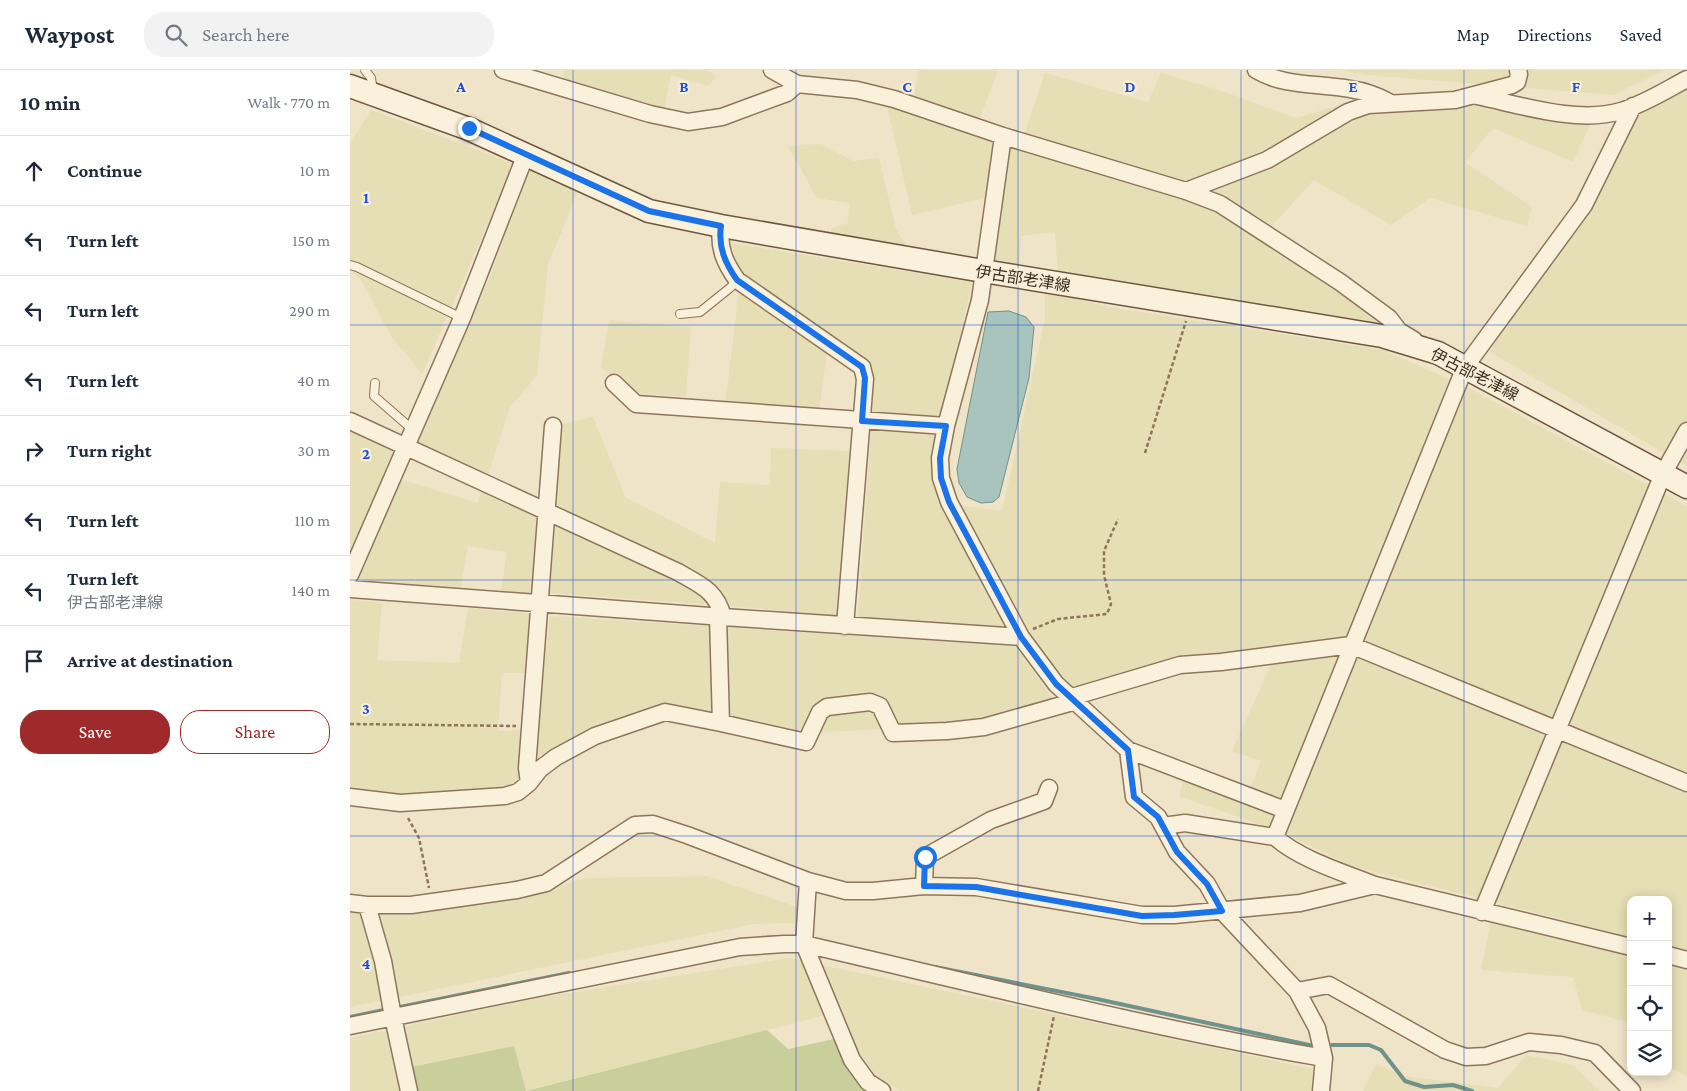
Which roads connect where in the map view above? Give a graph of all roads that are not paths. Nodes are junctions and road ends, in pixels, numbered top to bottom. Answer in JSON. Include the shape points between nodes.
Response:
{"nodes":[{"id":1,"x":365,"y":70,"type":"edge"},
{"id":2,"x":503,"y":70,"type":"edge"},
{"id":3,"x":772,"y":70,"type":"edge"},
{"id":4,"x":1256,"y":70,"type":"edge"},
{"id":5,"x":1518,"y":70,"type":"edge"},
{"id":6,"x":1687,"y":78,"type":"edge"},
{"id":7,"x":797,"y":84,"type":"junction"},
{"id":8,"x":350,"y":86,"type":"edge"},
{"id":9,"x":374,"y":94,"type":"junction"},
{"id":10,"x":1474,"y":95,"type":"junction"},
{"id":11,"x":1393,"y":104,"type":"junction"},
{"id":12,"x":1633,"y":106,"type":"junction"},
{"id":13,"x":1002,"y":136,"type":"junction"},
{"id":14,"x":526,"y":154,"type":"junction"},
{"id":15,"x":1186,"y":191,"type":"junction"},
{"id":16,"x":721,"y":226,"type":"junction"},
{"id":17,"x":350,"y":265,"type":"edge"},
{"id":18,"x":983,"y":271,"type":"junction"},
{"id":19,"x":737,"y":280,"type":"junction"},
{"id":20,"x":680,"y":314,"type":"dead end"},
{"id":21,"x":462,"y":318,"type":"junction"},
{"id":22,"x":1438,"y":352,"type":"junction"},
{"id":23,"x":1465,"y":367,"type":"junction"},
{"id":24,"x":375,"y":383,"type":"dead end"},
{"id":25,"x":614,"y":383,"type":"dead end"},
{"id":26,"x":350,"y":421,"type":"edge"},
{"id":27,"x":862,"y":421,"type":"junction"},
{"id":28,"x":553,"y":426,"type":"dead end"},
{"id":29,"x":946,"y":426,"type":"junction"},
{"id":30,"x":413,"y":430,"type":"junction"},
{"id":31,"x":1687,"y":431,"type":"edge"},
{"id":32,"x":406,"y":446,"type":"junction"},
{"id":33,"x":1663,"y":474,"type":"junction"},
{"id":34,"x":1687,"y":487,"type":"edge"},
{"id":35,"x":548,"y":511,"type":"junction"},
{"id":36,"x":350,"y":575,"type":"edge"},
{"id":37,"x":350,"y":589,"type":"edge"},
{"id":38,"x":540,"y":604,"type":"junction"},
{"id":39,"x":720,"y":617,"type":"junction"},
{"id":40,"x":845,"y":626,"type":"junction"},
{"id":41,"x":1021,"y":637,"type":"junction"},
{"id":42,"x":1351,"y":645,"type":"junction"},
{"id":43,"x":1074,"y":699,"type":"junction"},
{"id":44,"x":721,"y":723,"type":"junction"},
{"id":45,"x":1557,"y":730,"type":"junction"},
{"id":46,"x":1128,"y":750,"type":"junction"},
{"id":47,"x":529,"y":783,"type":"junction"},
{"id":48,"x":1687,"y":783,"type":"edge"},
{"id":49,"x":1048,"y":788,"type":"dead end"},
{"id":50,"x":350,"y":797,"type":"edge"},
{"id":51,"x":1285,"y":810,"type":"junction"},
{"id":52,"x":1163,"y":826,"type":"junction"},
{"id":53,"x":1275,"y":837,"type":"junction"},
{"id":54,"x":808,"y":881,"type":"junction"},
{"id":55,"x":1375,"y":885,"type":"junction"},
{"id":56,"x":924,"y":886,"type":"junction"},
{"id":57,"x":350,"y":903,"type":"edge"},
{"id":58,"x":367,"y":905,"type":"junction"},
{"id":59,"x":1222,"y":911,"type":"junction"},
{"id":60,"x":1482,"y":912,"type":"junction"},
{"id":61,"x":804,"y":944,"type":"junction"},
{"id":62,"x":1627,"y":946,"type":"edge"},
{"id":63,"x":1672,"y":956,"type":"edge"},
{"id":64,"x":1687,"y":960,"type":"edge"},
{"id":65,"x":1298,"y":991,"type":"junction"},
{"id":66,"x":393,"y":1017,"type":"junction"},
{"id":67,"x":350,"y":1026,"type":"edge"},
{"id":68,"x":1324,"y":1058,"type":"junction"},
{"id":69,"x":875,"y":1088,"type":"edge"},
{"id":70,"x":409,"y":1091,"type":"edge"},
{"id":71,"x":1321,"y":1091,"type":"edge"},
{"id":72,"x":1632,"y":1091,"type":"edge"}],
"edges":[{"from":1,"to":9,"type":"lane","via":[[371,78]]},
{"from":2,"to":7,"type":"street","via":[[650,114],[688,122],[722,117],[787,93]]},
{"from":3,"to":7,"type":"street"},
{"from":4,"to":11,"type":"street","via":[[1281,81],[1349,88],[1376,95]]},
{"from":5,"to":10,"type":"street","via":[[1518,82]]},
{"from":6,"to":12,"type":"street"},
{"from":7,"to":13,"type":"street","via":[[857,90],[894,99]]},
{"from":8,"to":9,"type":"main road","name":"伊古部老津線"},
{"from":9,"to":14,"type":"main road","name":"伊古部老津線","via":[[469,128]]},
{"from":10,"to":11,"type":"street","via":[[1455,100]]},
{"from":10,"to":12,"type":"street","via":[[1546,111],[1594,116]]},
{"from":11,"to":15,"type":"street","via":[[1368,105],[1348,112],[1267,160]]},
{"from":12,"to":23,"type":"street","via":[[1584,205]]},
{"from":13,"to":15,"type":"street"},
{"from":13,"to":18,"type":"street"},
{"from":14,"to":16,"type":"main road","name":"伊古部老津線","via":[[649,211]]},
{"from":14,"to":21,"type":"street"},
{"from":15,"to":22,"type":"street","via":[[1220,204],[1340,282],[1388,318],[1399,331]]},
{"from":16,"to":18,"type":"main road","name":"伊古部老津線"},
{"from":16,"to":19,"type":"street","via":[[719,239],[726,265]]},
{"from":17,"to":21,"type":"lane"},
{"from":18,"to":22,"type":"main road","name":"伊古部老津線","via":[[1382,336]]},
{"from":18,"to":29,"type":"street","via":[[980,300]]},
{"from":19,"to":20,"type":"lane","via":[[700,312]]},
{"from":19,"to":27,"type":"street","via":[[862,367],[865,378]]},
{"from":21,"to":30,"type":"street"},
{"from":22,"to":23,"type":"main road","name":"伊古部老津線"},
{"from":23,"to":33,"type":"main road","name":"伊古部老津線"},
{"from":23,"to":42,"type":"street"},
{"from":24,"to":30,"type":"lane","via":[[374,396]]},
{"from":25,"to":27,"type":"street","via":[[636,404]]},
{"from":26,"to":32,"type":"street"},
{"from":27,"to":29,"type":"street"},
{"from":27,"to":40,"type":"street"},
{"from":28,"to":35,"type":"street"},
{"from":29,"to":41,"type":"street","via":[[940,458],[941,478],[949,502]]},
{"from":30,"to":32,"type":"street"},
{"from":31,"to":33,"type":"street"},
{"from":32,"to":35,"type":"street"},
{"from":32,"to":36,"type":"street"},
{"from":33,"to":34,"type":"main road","name":"伊古部老津線"},
{"from":33,"to":45,"type":"street"},
{"from":35,"to":38,"type":"street"},
{"from":35,"to":39,"type":"street","via":[[678,572],[708,590],[719,603]]},
{"from":37,"to":38,"type":"street"},
{"from":38,"to":39,"type":"street"},
{"from":38,"to":47,"type":"street","via":[[527,768]]},
{"from":39,"to":40,"type":"street"},
{"from":39,"to":44,"type":"street"},
{"from":40,"to":41,"type":"street"},
{"from":41,"to":43,"type":"street","via":[[1056,684]]},
{"from":42,"to":43,"type":"street","via":[[1180,665]]},
{"from":42,"to":45,"type":"street"},
{"from":42,"to":51,"type":"street"},
{"from":43,"to":44,"type":"street","via":[[984,726],[893,733],[880,706],[870,702],[827,707],[820,712],[806,742]]},
{"from":43,"to":46,"type":"street"},
{"from":44,"to":47,"type":"street","via":[[665,712],[595,736],[556,757]]},
{"from":45,"to":48,"type":"street"},
{"from":45,"to":60,"type":"street"},
{"from":46,"to":51,"type":"street"},
{"from":46,"to":52,"type":"street","via":[[1134,797],[1158,817]]},
{"from":47,"to":50,"type":"street","via":[[518,792],[505,796],[400,803]]},
{"from":49,"to":56,"type":"street","via":[[1044,801],[991,820],[925,857]]},
{"from":51,"to":53,"type":"street"},
{"from":52,"to":53,"type":"street","via":[[1185,823]]},
{"from":52,"to":59,"type":"street","via":[[1177,852],[1207,884]]},
{"from":53,"to":55,"type":"street","via":[[1286,847]]},
{"from":54,"to":56,"type":"street","via":[[846,891]]},
{"from":54,"to":58,"type":"street","via":[[653,824],[635,825],[546,883],[411,905]]},
{"from":54,"to":61,"type":"street"},
{"from":55,"to":59,"type":"street","via":[[1300,902]]},
{"from":55,"to":60,"type":"street"},
{"from":56,"to":59,"type":"street","via":[[976,887],[1142,916]]},
{"from":57,"to":58,"type":"street"},
{"from":58,"to":66,"type":"street","via":[[383,962]]},
{"from":59,"to":65,"type":"street"},
{"from":60,"to":62,"type":"street"},
{"from":61,"to":66,"type":"street","via":[[740,947]]},
{"from":61,"to":68,"type":"street","via":[[1057,1003]]},
{"from":61,"to":69,"type":"street","via":[[852,1060]]},
{"from":63,"to":64,"type":"street"},
{"from":65,"to":68,"type":"street","via":[[1317,1028]]},
{"from":65,"to":72,"type":"street","via":[[1329,985],[1445,1050],[1466,1057],[1486,1056],[1529,1042],[1595,1053]]},
{"from":66,"to":67,"type":"street"},
{"from":66,"to":70,"type":"street"},
{"from":68,"to":71,"type":"street"}]}
